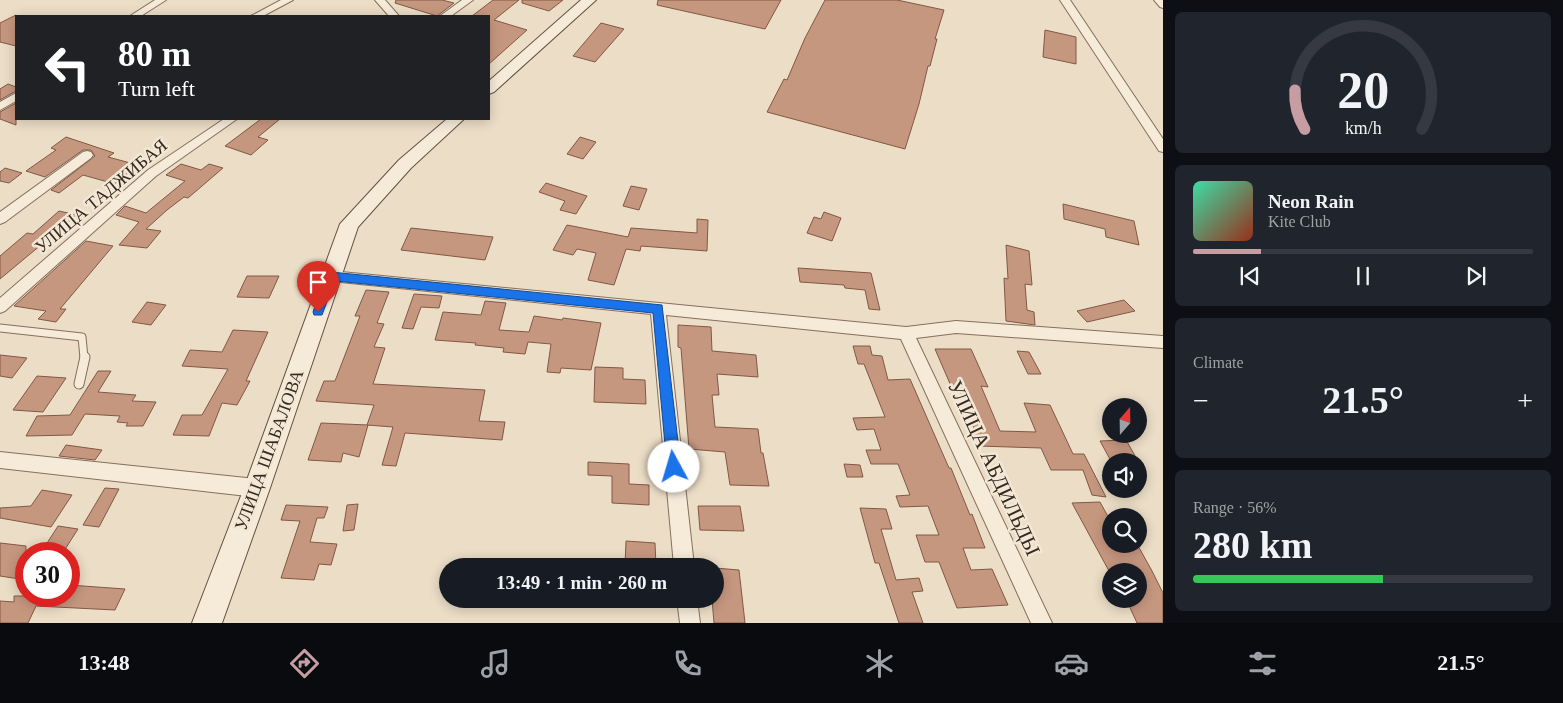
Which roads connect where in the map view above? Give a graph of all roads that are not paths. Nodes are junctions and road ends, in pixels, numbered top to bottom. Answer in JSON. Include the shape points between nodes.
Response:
{"nodes":[{"id":1,"x":161,"y":0,"type":"edge"},
{"id":2,"x":288,"y":0,"type":"edge"},
{"id":3,"x":380,"y":0,"type":"edge"},
{"id":4,"x":468,"y":0,"type":"edge"},
{"id":5,"x":588,"y":0,"type":"edge"},
{"id":6,"x":1065,"y":0,"type":"edge"},
{"id":7,"x":1159,"y":0,"type":"edge"},
{"id":8,"x":1163,"y":5,"type":"edge"},
{"id":9,"x":136,"y":15,"type":"edge"},
{"id":10,"x":258,"y":15,"type":"edge"},
{"id":11,"x":393,"y":15,"type":"edge"},
{"id":12,"x":446,"y":15,"type":"edge"},
{"id":13,"x":490,"y":88,"type":"edge"},
{"id":14,"x":15,"y":97,"type":"edge"},
{"id":15,"x":0,"y":107,"type":"edge"},
{"id":16,"x":230,"y":120,"type":"edge"},
{"id":17,"x":455,"y":120,"type":"edge"},
{"id":18,"x":1163,"y":148,"type":"edge"},
{"id":19,"x":87,"y":155,"type":"dead end"},
{"id":20,"x":0,"y":219,"type":"edge"},
{"id":21,"x":331,"y":276,"type":"junction"},
{"id":22,"x":0,"y":307,"type":"edge"},
{"id":23,"x":658,"y":309,"type":"junction"},
{"id":24,"x":0,"y":328,"type":"edge"},
{"id":25,"x":906,"y":333,"type":"junction"},
{"id":26,"x":1163,"y":342,"type":"edge"},
{"id":27,"x":80,"y":384,"type":"dead end"},
{"id":28,"x":0,"y":460,"type":"edge"},
{"id":29,"x":257,"y":488,"type":"junction"},
{"id":30,"x":683,"y":558,"type":"edge"},
{"id":31,"x":688,"y":608,"type":"edge"},
{"id":32,"x":207,"y":623,"type":"edge"},
{"id":33,"x":690,"y":623,"type":"edge"},
{"id":34,"x":1042,"y":623,"type":"edge"}],
"edges":[{"from":1,"to":9,"type":"street"},
{"from":2,"to":10,"type":"street"},
{"from":3,"to":11,"type":"street"},
{"from":4,"to":12,"type":"street"},
{"from":5,"to":13,"type":"street"},
{"from":6,"to":18,"type":"street"},
{"from":7,"to":8,"type":"street"},
{"from":14,"to":15,"type":"street"},
{"from":16,"to":22,"type":"street","name":"УЛИЦА ТАДЖИБАЯ","via":[[152,173]]},
{"from":17,"to":21,"type":"street","name":"УЛИЦА ШАБАЛОВА","via":[[405,164],[349,224]]},
{"from":19,"to":20,"type":"street"},
{"from":21,"to":23,"type":"street"},
{"from":21,"to":29,"type":"street","name":"УЛИЦА ШАБАЛОВА"},
{"from":23,"to":25,"type":"street"},
{"from":23,"to":30,"type":"street"},
{"from":24,"to":27,"type":"lane","via":[[82,337],[85,358]]},
{"from":25,"to":26,"type":"street","via":[[956,327]]},
{"from":25,"to":34,"type":"street","name":"УЛИЦА АБДИЛЬДЫ"},
{"from":28,"to":29,"type":"street"},
{"from":29,"to":32,"type":"street","name":"УЛИЦА ШАБАЛОВА"},
{"from":31,"to":33,"type":"street"}]}
